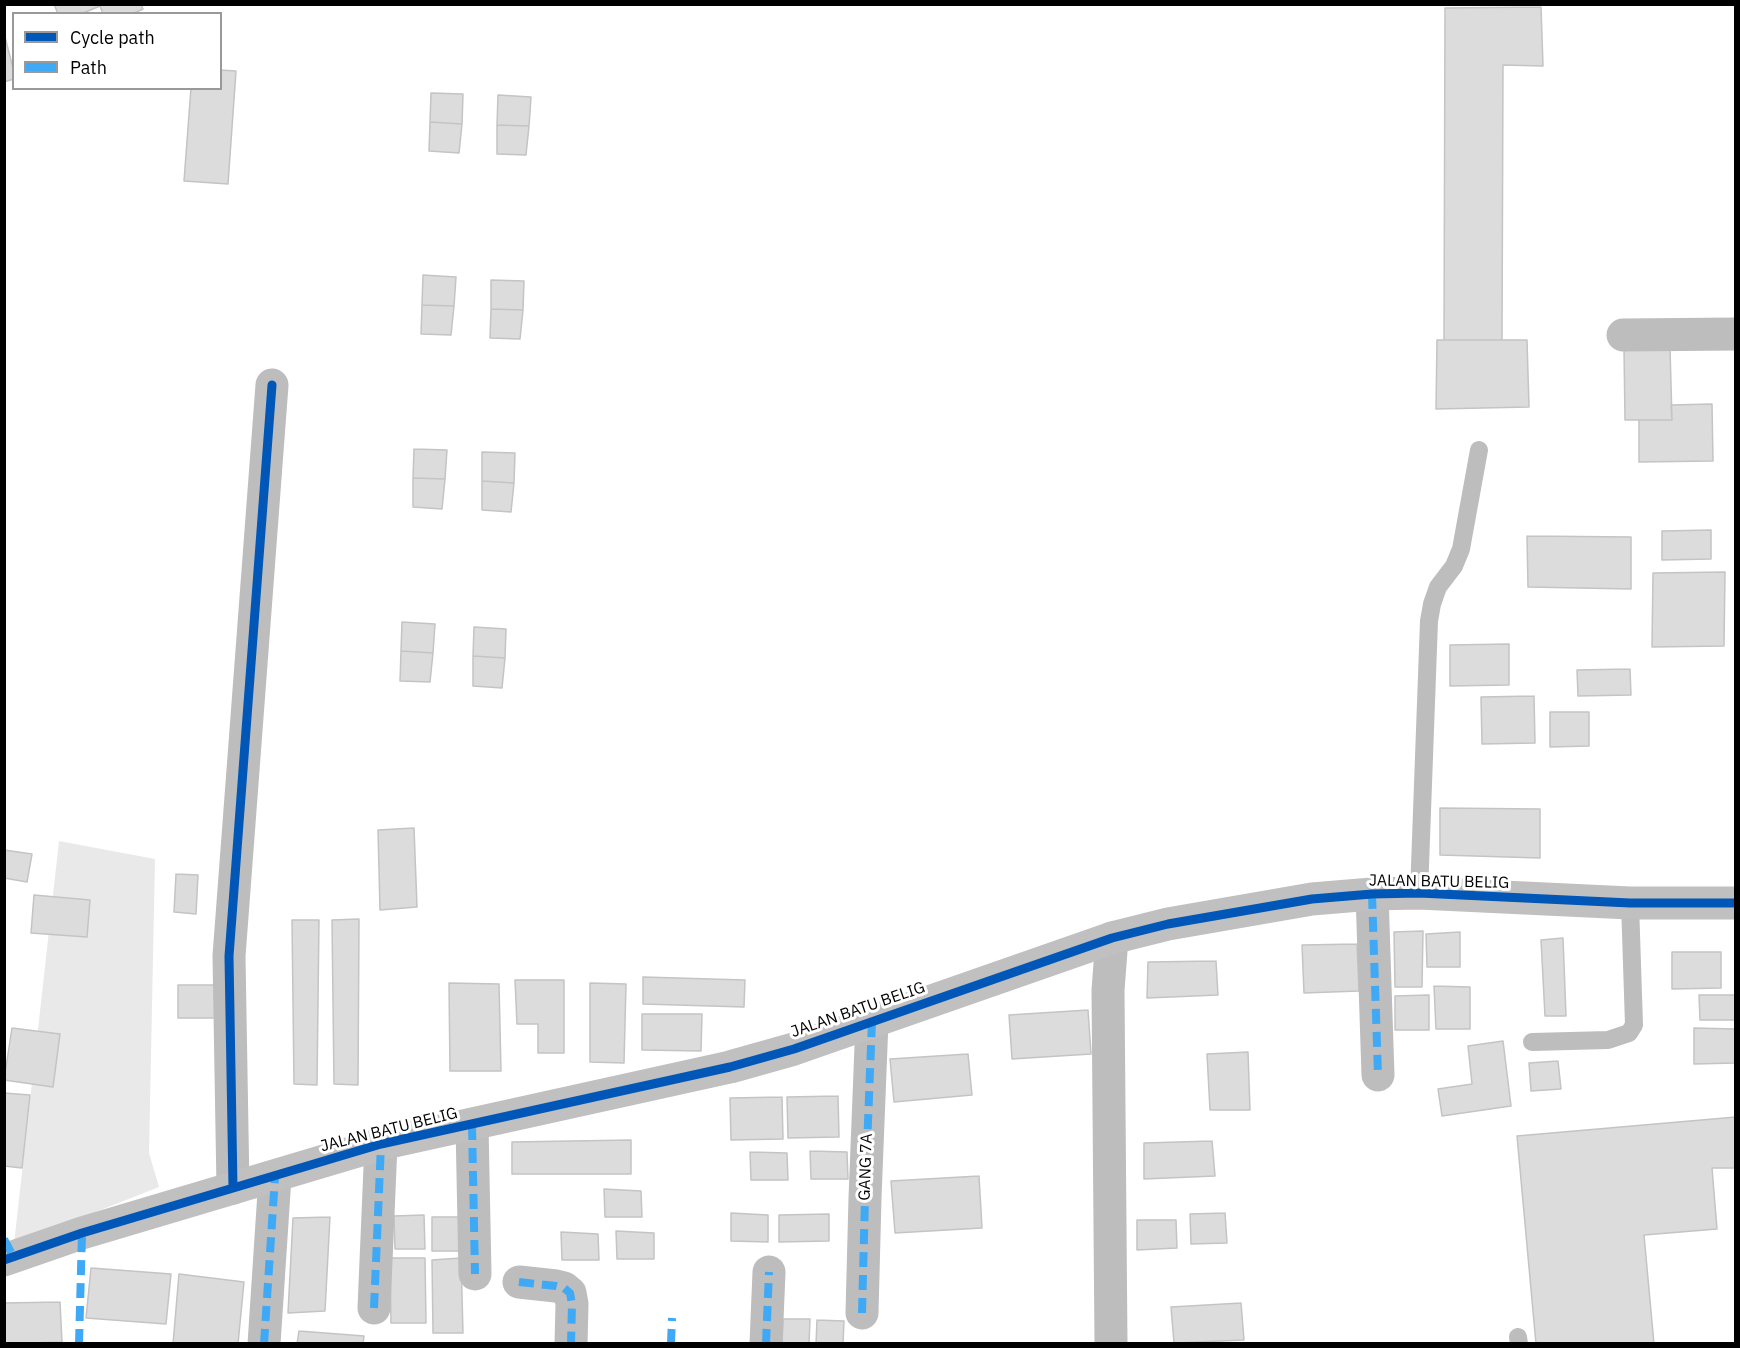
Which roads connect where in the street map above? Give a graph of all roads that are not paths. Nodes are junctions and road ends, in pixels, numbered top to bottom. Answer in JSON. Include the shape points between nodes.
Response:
{"nodes":[{"id":1,"x":1736,"y":334,"type":"edge"},
{"id":2,"x":1623,"y":335,"type":"dead end"},
{"id":3,"x":272,"y":385,"type":"dead end"},
{"id":4,"x":1479,"y":450,"type":"dead end"},
{"id":5,"x":1419,"y":893,"type":"junction"},
{"id":6,"x":1372,"y":894,"type":"junction"},
{"id":7,"x":1630,"y":903,"type":"junction"},
{"id":8,"x":1736,"y":903,"type":"edge"},
{"id":9,"x":1112,"y":938,"type":"junction"},
{"id":10,"x":872,"y":1021,"type":"junction"},
{"id":11,"x":1532,"y":1042,"type":"dead end"},
{"id":12,"x":1378,"y":1075,"type":"dead end"},
{"id":13,"x":472,"y":1125,"type":"junction"},
{"id":14,"x":381,"y":1144,"type":"junction"},
{"id":15,"x":275,"y":1177,"type":"junction"},
{"id":16,"x":233,"y":1188,"type":"junction"},
{"id":17,"x":7,"y":1251,"type":"edge"},
{"id":18,"x":769,"y":1272,"type":"dead end"},
{"id":19,"x":475,"y":1274,"type":"dead end"},
{"id":20,"x":519,"y":1282,"type":"dead end"},
{"id":21,"x":374,"y":1308,"type":"dead end"},
{"id":22,"x":862,"y":1313,"type":"dead end"},
{"id":23,"x":264,"y":1344,"type":"edge"},
{"id":24,"x":572,"y":1344,"type":"edge"},
{"id":25,"x":766,"y":1344,"type":"edge"},
{"id":26,"x":1111,"y":1344,"type":"edge"}],
"edges":[{"from":1,"to":2,"type":"street"},
{"from":3,"to":16,"type":"street","via":[[229,956]]},
{"from":4,"to":5,"type":"lane","via":[[1461,549],[1438,587],[1429,621]]},
{"from":5,"to":6,"type":"street","name":"JALAN BATU BELIG"},
{"from":5,"to":7,"type":"street","name":"JALAN BATU BELIG"},
{"from":6,"to":9,"type":"street","name":"JALAN BATU BELIG","via":[[1312,899],[1168,924]]},
{"from":6,"to":12,"type":"street"},
{"from":7,"to":8,"type":"street","name":"JALAN BATU BELIG"},
{"from":7,"to":11,"type":"lane","via":[[1634,1025],[1629,1033],[1608,1040]]},
{"from":9,"to":10,"type":"street","name":"JALAN BATU BELIG"},
{"from":9,"to":26,"type":"street","via":[[1108,990]]},
{"from":10,"to":13,"type":"street","name":"JALAN BATU BELIG","via":[[730,1067]]},
{"from":10,"to":22,"type":"street","name":"GANG 7A"},
{"from":13,"to":14,"type":"street","name":"JALAN BATU BELIG"},
{"from":13,"to":19,"type":"street"},
{"from":14,"to":15,"type":"street","name":"JALAN BATU BELIG"},
{"from":14,"to":21,"type":"street"},
{"from":15,"to":16,"type":"street","name":"JALAN BATU BELIG"},
{"from":15,"to":23,"type":"street"},
{"from":16,"to":17,"type":"street","name":"JALAN BATU BELIG"},
{"from":18,"to":25,"type":"street"},
{"from":20,"to":24,"type":"street","via":[[556,1286],[570,1293]]}]}
